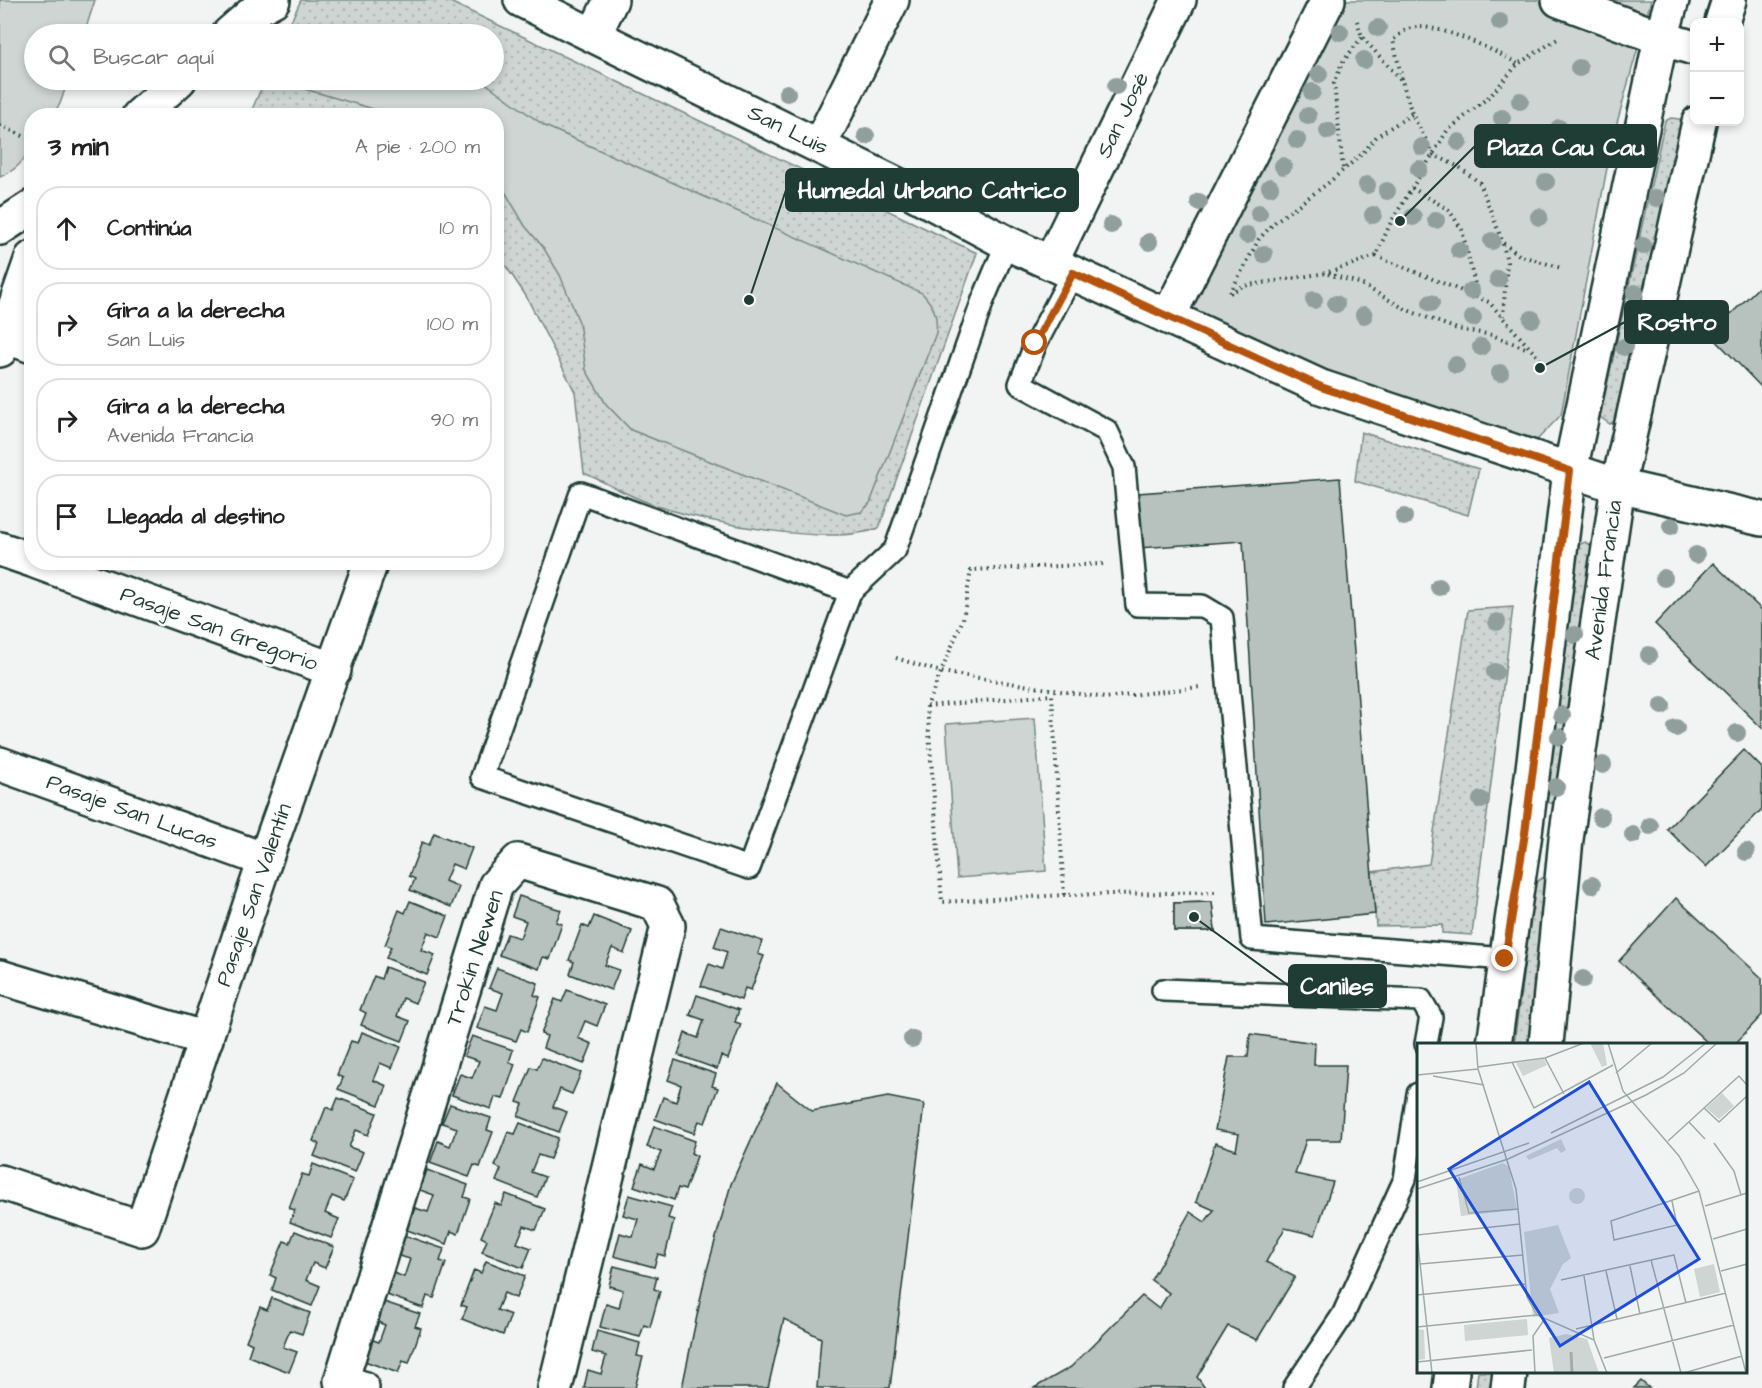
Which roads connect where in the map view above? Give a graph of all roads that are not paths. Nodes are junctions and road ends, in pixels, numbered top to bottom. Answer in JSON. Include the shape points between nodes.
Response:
{"nodes":[{"id":1,"x":521,"y":0,"type":"edge"},
{"id":2,"x":611,"y":0,"type":"edge"},
{"id":3,"x":892,"y":0,"type":"edge"},
{"id":4,"x":1179,"y":0,"type":"edge"},
{"id":5,"x":1328,"y":0,"type":"edge"},
{"id":6,"x":1559,"y":0,"type":"edge"},
{"id":7,"x":1672,"y":0,"type":"edge"},
{"id":8,"x":1729,"y":0,"type":"edge"},
{"id":9,"x":264,"y":2,"type":"edge"},
{"id":10,"x":1723,"y":18,"type":"edge"},
{"id":11,"x":240,"y":24,"type":"edge"},
{"id":12,"x":594,"y":35,"type":"junction"},
{"id":13,"x":1661,"y":38,"type":"junction"},
{"id":14,"x":1690,"y":47,"type":"edge"},
{"id":15,"x":168,"y":90,"type":"edge"},
{"id":16,"x":148,"y":108,"type":"edge"},
{"id":17,"x":1698,"y":126,"type":"edge"},
{"id":18,"x":819,"y":146,"type":"junction"},
{"id":19,"x":24,"y":212,"type":"edge"},
{"id":20,"x":0,"y":228,"type":"edge"},
{"id":21,"x":1007,"y":243,"type":"junction"},
{"id":22,"x":1062,"y":267,"type":"junction"},
{"id":23,"x":24,"y":287,"type":"edge"},
{"id":24,"x":1168,"y":317,"type":"junction"},
{"id":25,"x":9,"y":341,"type":"edge"},
{"id":26,"x":1570,"y":471,"type":"junction"},
{"id":27,"x":1618,"y":486,"type":"junction"},
{"id":28,"x":1762,"y":519,"type":"edge"},
{"id":29,"x":0,"y":549,"type":"edge"},
{"id":30,"x":24,"y":557,"type":"edge"},
{"id":31,"x":59,"y":570,"type":"edge"},
{"id":32,"x":368,"y":570,"type":"edge"},
{"id":33,"x":850,"y":592,"type":"junction"},
{"id":34,"x":334,"y":670,"type":"junction"},
{"id":35,"x":0,"y":764,"type":"edge"},
{"id":36,"x":1525,"y":833,"type":"junction"},
{"id":37,"x":1566,"y":839,"type":"junction"},
{"id":38,"x":265,"y":860,"type":"junction"},
{"id":39,"x":1505,"y":959,"type":"junction"},
{"id":40,"x":0,"y":977,"type":"edge"},
{"id":41,"x":1163,"y":990,"type":"dead end"},
{"id":42,"x":206,"y":1039,"type":"junction"},
{"id":43,"x":1426,"y":1043,"type":"edge"},
{"id":44,"x":1494,"y":1043,"type":"edge"},
{"id":45,"x":1546,"y":1043,"type":"edge"},
{"id":46,"x":1417,"y":1106,"type":"edge"},
{"id":47,"x":0,"y":1182,"type":"edge"},
{"id":48,"x":1452,"y":1373,"type":"edge"},
{"id":49,"x":1510,"y":1373,"type":"edge"},
{"id":50,"x":362,"y":1388,"type":"edge"},
{"id":51,"x":555,"y":1388,"type":"edge"},
{"id":52,"x":1294,"y":1388,"type":"edge"},
{"id":53,"x":1450,"y":1388,"type":"edge"},
{"id":54,"x":1508,"y":1388,"type":"edge"}],
"edges":[{"from":1,"to":12,"type":"street","name":"San Luis"},
{"from":2,"to":12,"type":"street"},
{"from":3,"to":18,"type":"street"},
{"from":4,"to":22,"type":"street","name":"San José"},
{"from":5,"to":24,"type":"street"},
{"from":6,"to":13,"type":"street"},
{"from":7,"to":13,"type":"street"},
{"from":8,"to":10,"type":"street"},
{"from":9,"to":11,"type":"street"},
{"from":12,"to":18,"type":"street","name":"San Luis"},
{"from":13,"to":14,"type":"street"},
{"from":13,"to":26,"type":"street"},
{"from":15,"to":16,"type":"street"},
{"from":17,"to":27,"type":"street","name":"Avenida Francia"},
{"from":18,"to":21,"type":"street","name":"San Luis"},
{"from":19,"to":20,"type":"street"},
{"from":21,"to":22,"type":"street","name":"San Luis"},
{"from":21,"to":33,"type":"lane","via":[[983,300],[895,550]]},
{"from":22,"to":24,"type":"street","name":"San Luis"},
{"from":22,"to":39,"type":"lane","via":[[1020,384],[1107,431],[1124,467],[1137,605],[1202,606],[1222,618],[1252,939]]},
{"from":23,"to":25,"type":"street"},
{"from":24,"to":26,"type":"street","name":"San Luis","via":[[1321,387]]},
{"from":26,"to":27,"type":"street","name":"San Luis"},
{"from":26,"to":36,"type":"street"},
{"from":27,"to":28,"type":"street","name":"San Luis"},
{"from":27,"to":37,"type":"street","name":"Avenida Francia"},
{"from":29,"to":30,"type":"street"},
{"from":31,"to":34,"type":"street","name":"Pasaje San Gregorio"},
{"from":32,"to":34,"type":"street","name":"Pasaje San Valentín"},
{"from":33,"to":33,"type":"lane","via":[[749,868],[482,777],[581,494]]},
{"from":34,"to":38,"type":"street","name":"Pasaje San Valentín"},
{"from":35,"to":38,"type":"street","name":"Pasaje San Lucas"},
{"from":36,"to":37,"type":"street"},
{"from":36,"to":39,"type":"street"},
{"from":37,"to":45,"type":"street","name":"Avenida Francia"},
{"from":38,"to":42,"type":"street","name":"Pasaje San Valentín"},
{"from":39,"to":44,"type":"street"},
{"from":40,"to":42,"type":"street"},
{"from":41,"to":43,"type":"lane","via":[[1421,1000],[1431,1017]]},
{"from":42,"to":47,"type":"street","name":"Pasaje San Valentín","via":[[142,1229]]},
{"from":46,"to":52,"type":"lane","via":[[1405,1179],[1343,1315]]},
{"from":48,"to":53,"type":"street"},
{"from":49,"to":54,"type":"street"},
{"from":50,"to":51,"type":"street","name":"Trokin Newen","via":[[341,1381],[496,885],[518,861],[657,904],[668,926]]}]}
